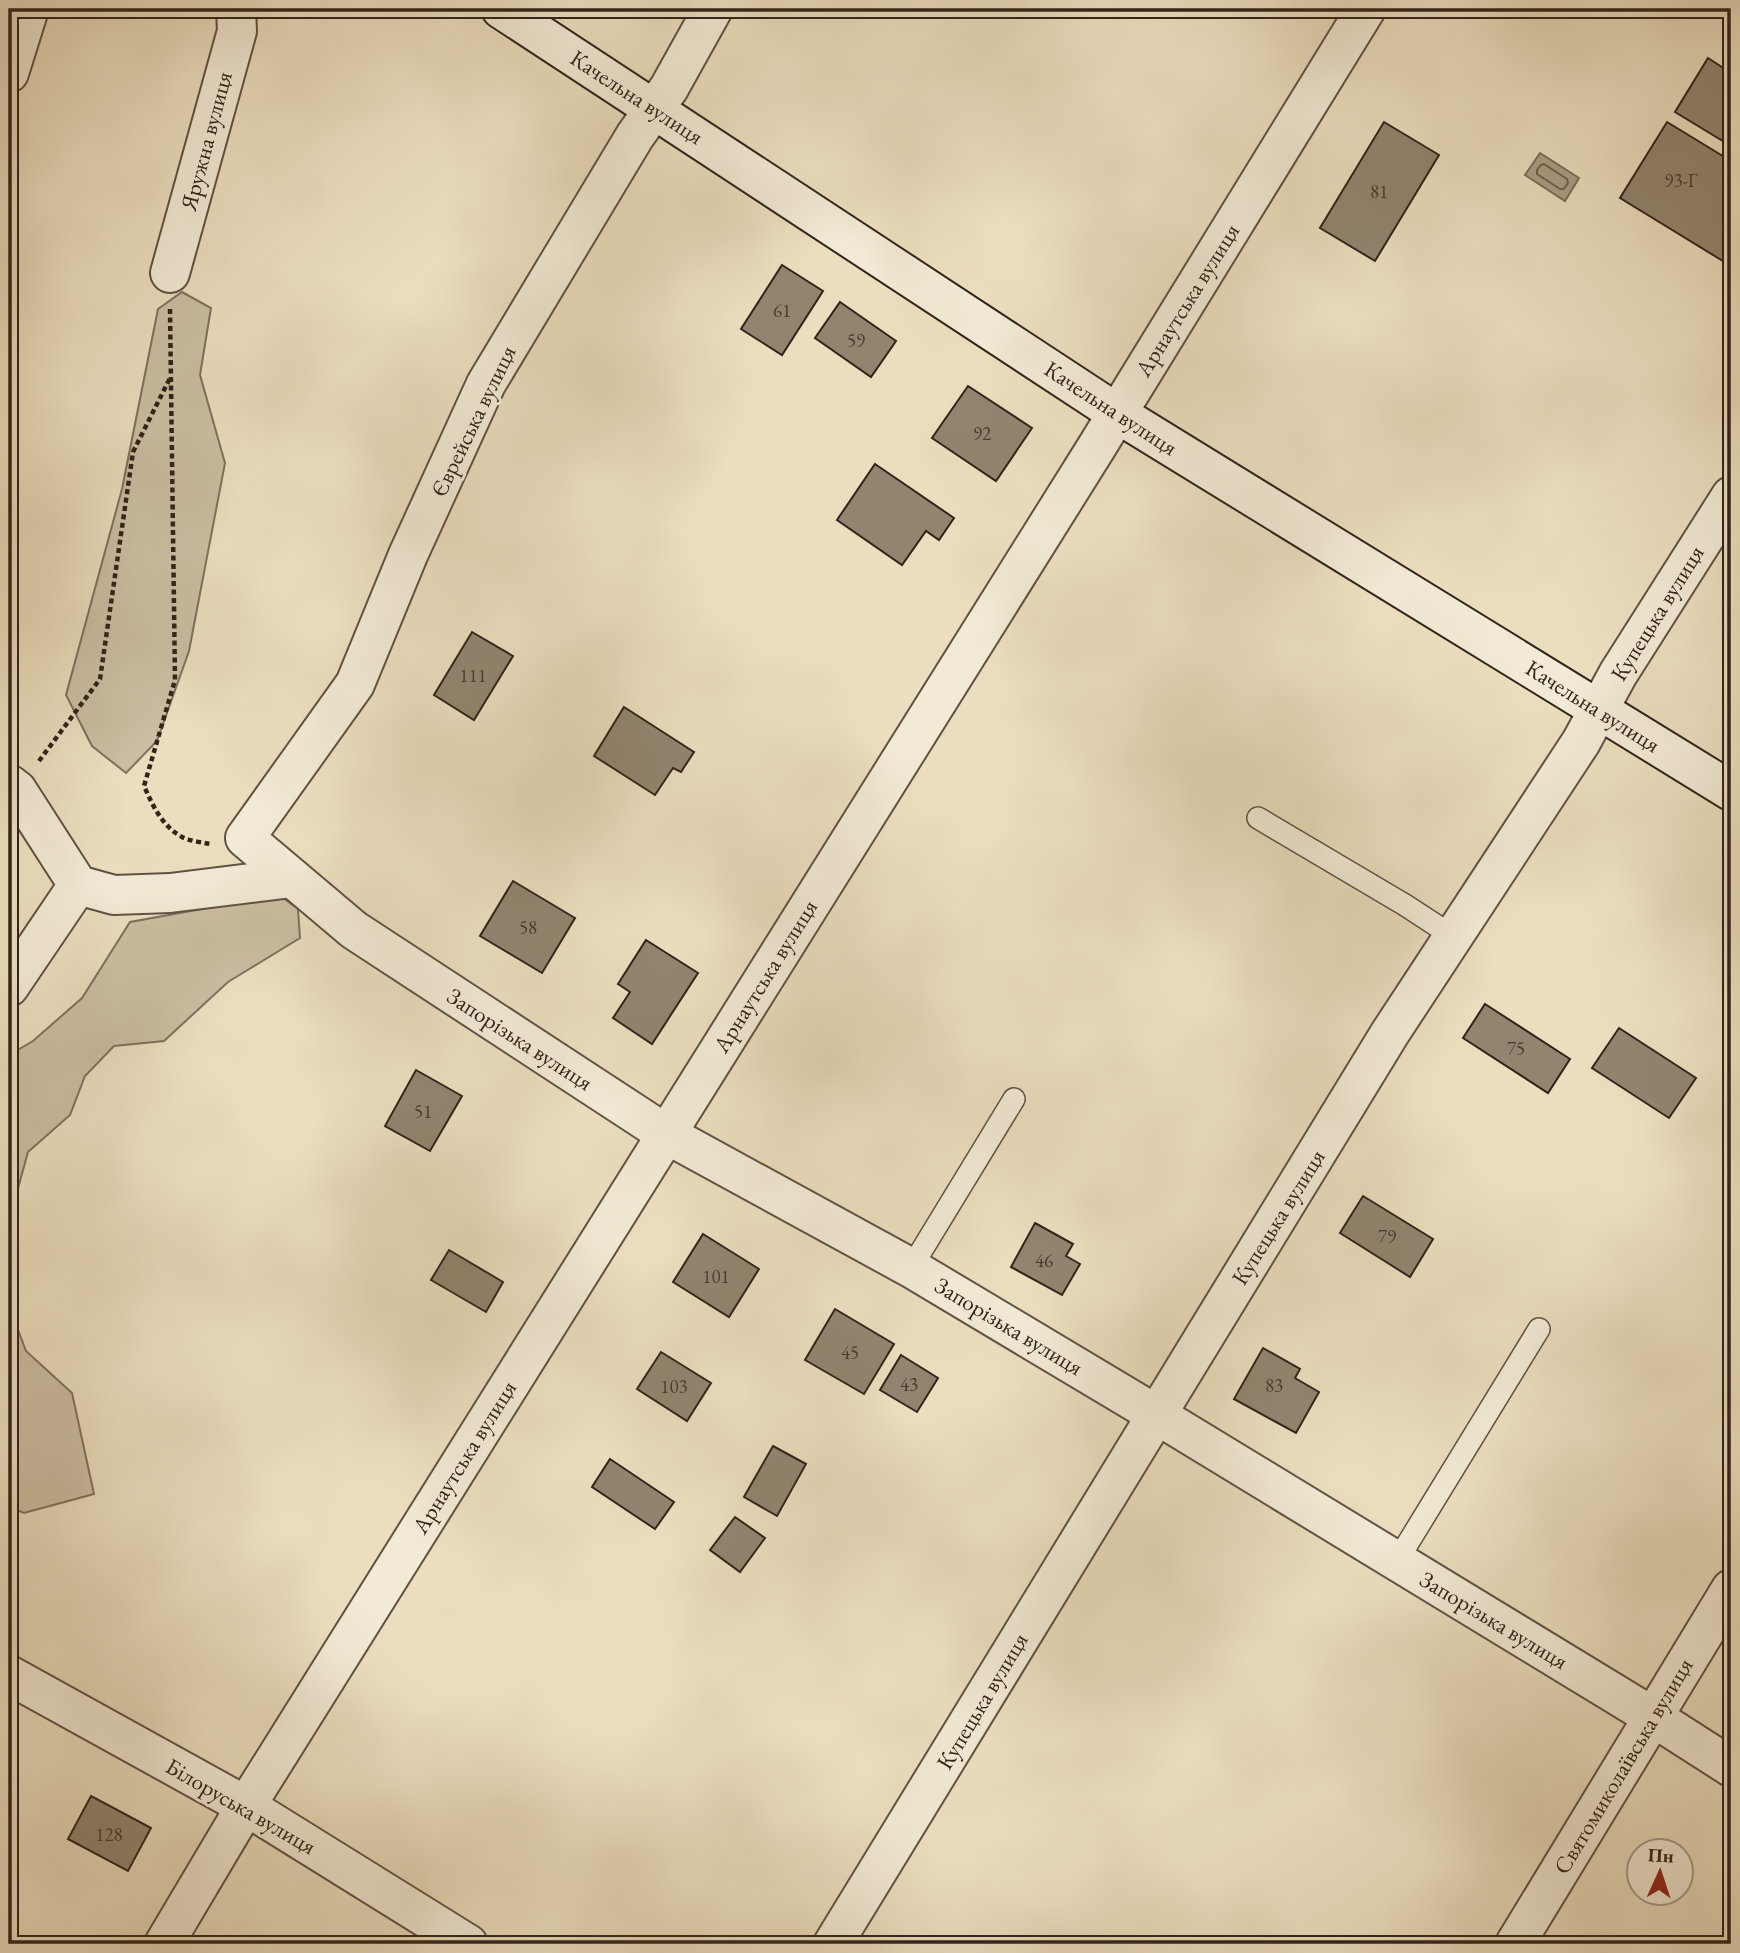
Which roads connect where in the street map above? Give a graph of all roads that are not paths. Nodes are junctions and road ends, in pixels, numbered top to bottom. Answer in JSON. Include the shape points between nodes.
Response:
{"nodes":[{"id":1,"x":29,"y":9,"type":"edge"},
{"id":2,"x":236,"y":9,"type":"edge"},
{"id":3,"x":501,"y":9,"type":"edge"},
{"id":4,"x":713,"y":9,"type":"edge"},
{"id":5,"x":1366,"y":9,"type":"edge"},
{"id":6,"x":9,"y":73,"type":"edge"},
{"id":7,"x":655,"y":109,"type":"junction"},
{"id":8,"x":170,"y":273,"type":"road end"},
{"id":9,"x":1118,"y":414,"type":"junction"},
{"id":10,"x":1731,"y":496,"type":"edge"},
{"id":11,"x":1599,"y":709,"type":"junction"},
{"id":12,"x":13,"y":787,"type":"edge"},
{"id":13,"x":1731,"y":791,"type":"edge"},
{"id":14,"x":1258,"y":818,"type":"dead end"},
{"id":15,"x":245,"y":838,"type":"joint"},
{"id":16,"x":292,"y":878,"type":"junction"},
{"id":17,"x":78,"y":885,"type":"junction"},
{"id":18,"x":1454,"y":937,"type":"junction"},
{"id":19,"x":9,"y":987,"type":"edge"},
{"id":20,"x":1014,"y":1099,"type":"dead end"},
{"id":21,"x":666,"y":1134,"type":"junction"},
{"id":22,"x":911,"y":1268,"type":"junction"},
{"id":23,"x":1539,"y":1329,"type":"dead end"},
{"id":24,"x":1157,"y":1415,"type":"junction"},
{"id":25,"x":1397,"y":1561,"type":"junction"},
{"id":26,"x":1731,"y":1589,"type":"edge"},
{"id":27,"x":9,"y":1675,"type":"edge"},
{"id":28,"x":1653,"y":1717,"type":"junction"},
{"id":29,"x":1731,"y":1767,"type":"edge"},
{"id":30,"x":246,"y":1806,"type":"junction"},
{"id":31,"x":164,"y":1944,"type":"edge"},
{"id":32,"x":468,"y":1944,"type":"edge"},
{"id":33,"x":833,"y":1944,"type":"edge"},
{"id":34,"x":1515,"y":1944,"type":"edge"}],
"edges":[{"from":1,"to":6,"type":"street"},
{"from":2,"to":8,"type":"street","name":"Яружна вулиця","via":[[237,30]]},
{"from":3,"to":7,"type":"street","name":"Качельна вулиця"},
{"from":4,"to":7,"type":"street","name":"Єврейська вулиця"},
{"from":5,"to":9,"type":"street","name":"Арнаутська вулиця"},
{"from":7,"to":9,"type":"street","name":"Качельна вулиця"},
{"from":7,"to":15,"type":"street","name":"Єврейська вулиця","via":[[486,384],[355,684]]},
{"from":9,"to":11,"type":"street","name":"Качельна вулиця"},
{"from":9,"to":21,"type":"street","name":"Арнаутська вулиця"},
{"from":10,"to":11,"type":"street","name":"Купецька вулиця"},
{"from":11,"to":13,"type":"street","name":"Качельна вулиця"},
{"from":11,"to":18,"type":"street","name":"Купецька вулиця"},
{"from":12,"to":17,"type":"street"},
{"from":14,"to":18,"type":"lane"},
{"from":15,"to":16,"type":"street","name":"Запорізька вулиця"},
{"from":16,"to":17,"type":"street","via":[[114,895]]},
{"from":16,"to":21,"type":"street","name":"Запорізька вулиця","via":[[354,930]]},
{"from":17,"to":19,"type":"street"},
{"from":18,"to":24,"type":"street","name":"Купецька вулиця","via":[[1390,1033]]},
{"from":20,"to":22,"type":"lane"},
{"from":21,"to":22,"type":"street","name":"Запорізька вулиця"},
{"from":21,"to":30,"type":"street","name":"Арнаутська вулиця"},
{"from":22,"to":24,"type":"street","name":"Запорізька вулиця"},
{"from":23,"to":25,"type":"lane"},
{"from":24,"to":25,"type":"street","name":"Запорізька вулиця"},
{"from":24,"to":33,"type":"street","name":"Купецька вулиця"},
{"from":25,"to":28,"type":"street","name":"Запорізька вулиця"},
{"from":26,"to":28,"type":"street","name":"Святомиколаївська вулиця"},
{"from":27,"to":30,"type":"street","name":"Білоруська вулиця"},
{"from":28,"to":29,"type":"street","name":"Запорізька вулиця"},
{"from":28,"to":34,"type":"street","name":"Святомиколаївська вулиця"},
{"from":30,"to":31,"type":"street","name":"Арнаутська вулиця"},
{"from":30,"to":32,"type":"street","name":"Білоруська вулиця"}]}
